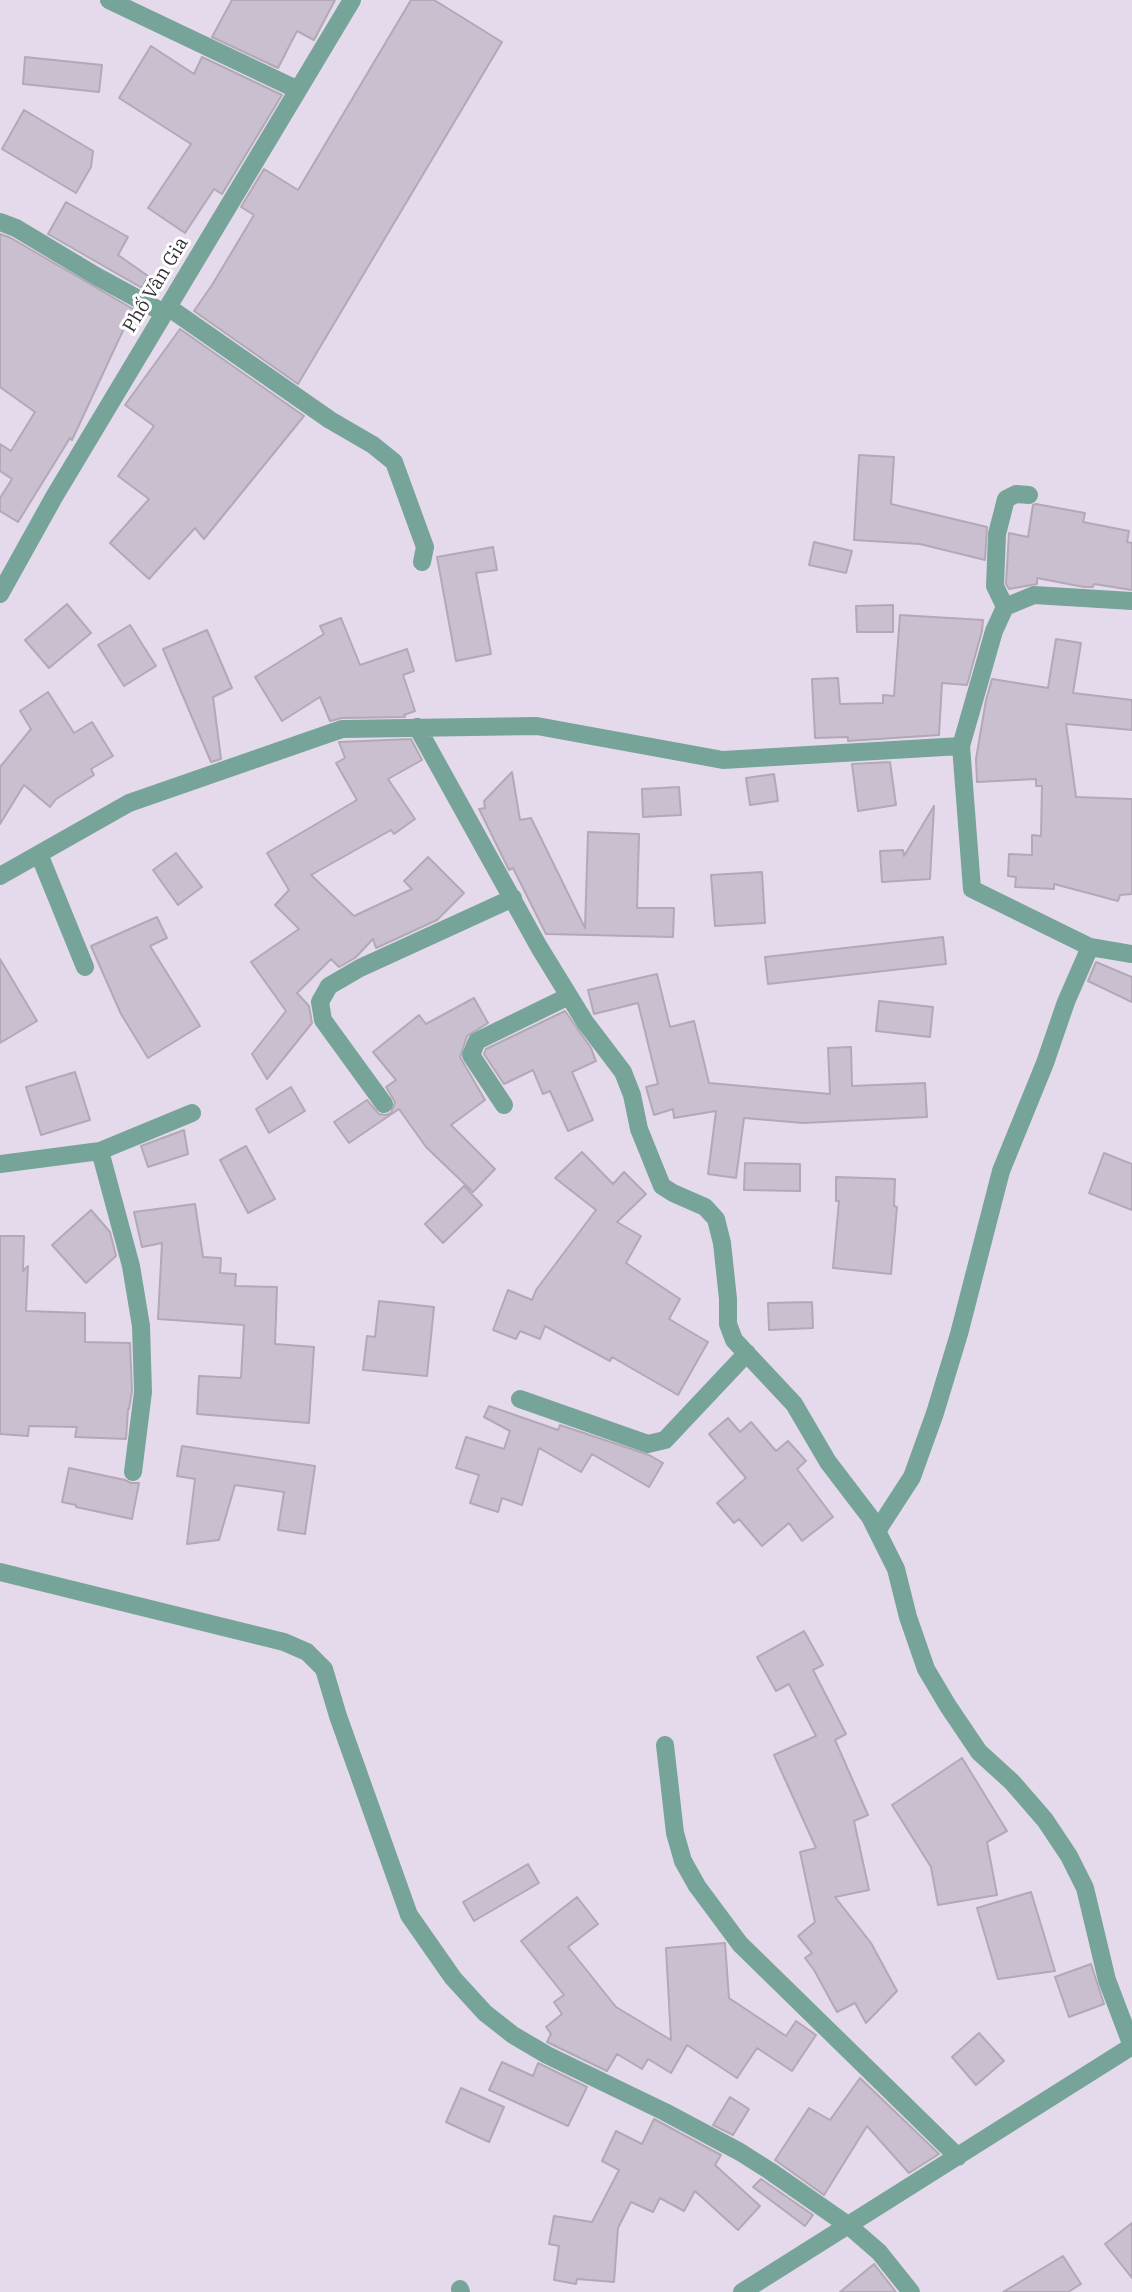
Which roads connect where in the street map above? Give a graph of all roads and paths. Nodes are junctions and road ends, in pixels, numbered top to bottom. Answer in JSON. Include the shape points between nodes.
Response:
{"nodes":[{"id":1,"x":109,"y":0,"type":"edge"},
{"id":2,"x":352,"y":0,"type":"edge"},
{"id":3,"x":298,"y":90,"type":"junction"},
{"id":4,"x":0,"y":222,"type":"edge"},
{"id":5,"x":166,"y":310,"type":"junction"},
{"id":6,"x":1029,"y":495,"type":"dead end"},
{"id":7,"x":422,"y":562,"type":"dead end"},
{"id":8,"x":0,"y":594,"type":"edge"},
{"id":9,"x":1132,"y":601,"type":"edge"},
{"id":10,"x":1005,"y":607,"type":"junction"},
{"id":11,"x":417,"y":727,"type":"junction"},
{"id":12,"x":961,"y":746,"type":"junction"},
{"id":13,"x":39,"y":854,"type":"junction"},
{"id":14,"x":0,"y":876,"type":"edge"},
{"id":15,"x":513,"y":898,"type":"junction"},
{"id":16,"x":1090,"y":947,"type":"junction"},
{"id":17,"x":1132,"y":954,"type":"edge"},
{"id":18,"x":85,"y":967,"type":"dead end"},
{"id":19,"x":569,"y":996,"type":"junction"},
{"id":20,"x":384,"y":1104,"type":"dead end"},
{"id":21,"x":504,"y":1105,"type":"dead end"},
{"id":22,"x":192,"y":1113,"type":"dead end"},
{"id":23,"x":100,"y":1151,"type":"junction"},
{"id":24,"x":0,"y":1164,"type":"edge"},
{"id":25,"x":747,"y":1353,"type":"junction"},
{"id":26,"x":520,"y":1399,"type":"dead end"},
{"id":27,"x":133,"y":1472,"type":"dead end"},
{"id":28,"x":877,"y":1531,"type":"junction"},
{"id":29,"x":0,"y":1572,"type":"edge"},
{"id":30,"x":665,"y":1745,"type":"dead end"},
{"id":31,"x":1132,"y":2046,"type":"edge"},
{"id":32,"x":958,"y":2157,"type":"junction"},
{"id":33,"x":849,"y":2226,"type":"junction"},
{"id":34,"x":742,"y":2292,"type":"edge"},
{"id":35,"x":911,"y":2292,"type":"edge"}],
"edges":[{"from":1,"to":3,"type":"street"},
{"from":2,"to":3,"type":"street","name":"Phố Vân Gia"},
{"from":3,"to":5,"type":"street","name":"Phố Vân Gia"},
{"from":4,"to":5,"type":"street"},
{"from":5,"to":7,"type":"street","via":[[394,462],[425,547]]},
{"from":5,"to":8,"type":"street","name":"Phố Vân Gia"},
{"from":6,"to":10,"type":"street","via":[[1006,499],[997,534],[995,586]]},
{"from":9,"to":10,"type":"street","via":[[1034,595]]},
{"from":10,"to":12,"type":"street"},
{"from":11,"to":12,"type":"street","via":[[537,726],[723,760]]},
{"from":11,"to":13,"type":"street","via":[[342,729],[129,803]]},
{"from":11,"to":15,"type":"street"},
{"from":12,"to":16,"type":"street","via":[[972,889]]},
{"from":13,"to":14,"type":"street"},
{"from":13,"to":18,"type":"street"},
{"from":15,"to":19,"type":"street"},
{"from":15,"to":20,"type":"street","via":[[329,986],[320,1002],[323,1020]]},
{"from":16,"to":17,"type":"street"},
{"from":16,"to":28,"type":"street","via":[[1001,1171],[959,1334],[912,1477]]},
{"from":19,"to":21,"type":"street","via":[[477,1041],[471,1055]]},
{"from":19,"to":25,"type":"street","via":[[623,1072],[662,1186],[705,1207],[716,1219],[728,1324]]},
{"from":22,"to":23,"type":"street"},
{"from":23,"to":24,"type":"street"},
{"from":23,"to":27,"type":"street","via":[[131,1266],[141,1326],[143,1392]]},
{"from":25,"to":26,"type":"street","via":[[666,1440],[648,1444]]},
{"from":25,"to":28,"type":"street","via":[[794,1404]]},
{"from":28,"to":31,"type":"street","via":[[896,1569],[926,1669],[979,1752],[1045,1820],[1085,1888],[1107,1980]]},
{"from":29,"to":33,"type":"street","via":[[284,1642],[307,1652],[324,1669],[409,1915],[453,1978],[485,2012],[513,2035],[740,2152]]},
{"from":30,"to":32,"type":"street","via":[[676,1833],[683,1861],[697,1886],[740,1944]]},
{"from":31,"to":32,"type":"street"},
{"from":32,"to":33,"type":"street"},
{"from":33,"to":34,"type":"street"},
{"from":33,"to":35,"type":"street","via":[[879,2252]]}]}
